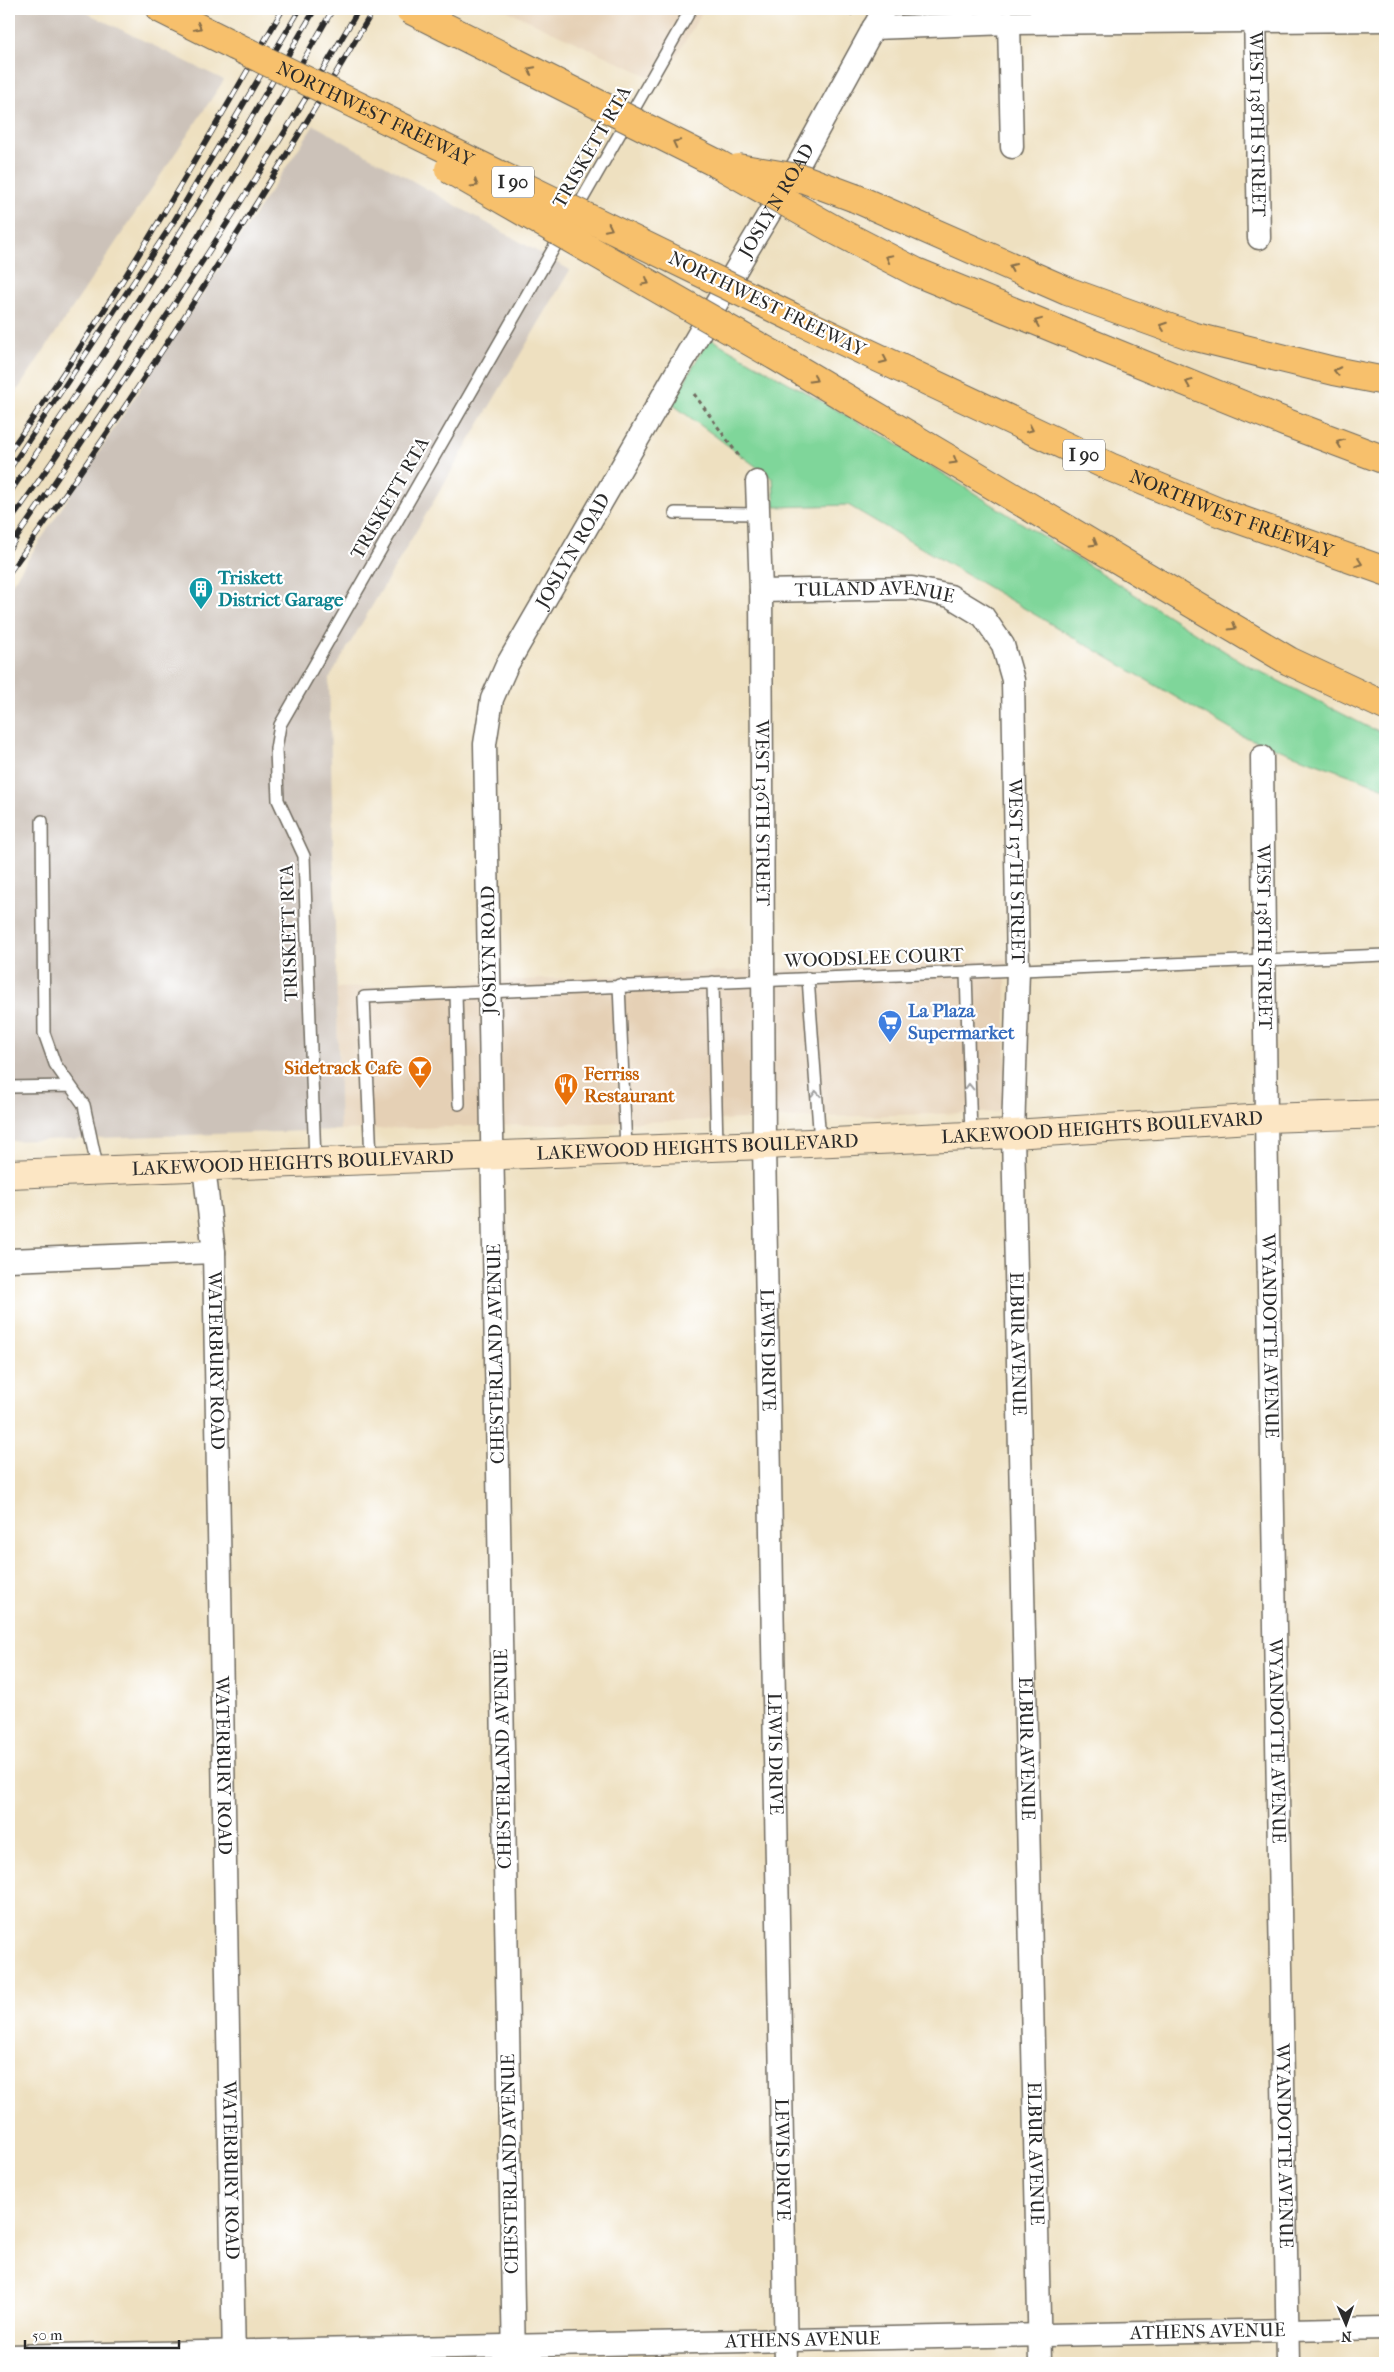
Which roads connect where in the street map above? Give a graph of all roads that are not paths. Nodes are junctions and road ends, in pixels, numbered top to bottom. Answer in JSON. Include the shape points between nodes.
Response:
{"nodes":[{"id":1,"x":161,"y":9,"type":"edge"},
{"id":2,"x":410,"y":9,"type":"edge"},
{"id":3,"x":692,"y":9,"type":"edge"},
{"id":4,"x":884,"y":9,"type":"edge"},
{"id":5,"x":1255,"y":15,"type":"edge"},
{"id":6,"x":1385,"y":20,"type":"edge"},
{"id":7,"x":1009,"y":23,"type":"junction"},
{"id":8,"x":873,"y":28,"type":"junction"},
{"id":9,"x":235,"y":46,"type":"junction"},
{"id":10,"x":1012,"y":147,"type":"dead end"},
{"id":11,"x":720,"y":165,"type":"junction"},
{"id":12,"x":1259,"y":238,"type":"dead end"},
{"id":13,"x":1385,"y":380,"type":"edge"},
{"id":14,"x":1385,"y":460,"type":"edge"},
{"id":15,"x":757,"y":482,"type":"dead end"},
{"id":16,"x":675,"y":513,"type":"dead end"},
{"id":17,"x":758,"y":514,"type":"junction"},
{"id":18,"x":1385,"y":571,"type":"edge"},
{"id":19,"x":761,"y":591,"type":"junction"},
{"id":20,"x":983,"y":616,"type":"joint"},
{"id":21,"x":1385,"y":706,"type":"edge"},
{"id":22,"x":1262,"y":757,"type":"dead end"},
{"id":23,"x":42,"y":821,"type":"dead end"},
{"id":24,"x":1385,"y":955,"type":"edge"},
{"id":25,"x":1266,"y":959,"type":"junction"},
{"id":26,"x":1018,"y":970,"type":"junction"},
{"id":27,"x":966,"y":972,"type":"junction"},
{"id":28,"x":808,"y":978,"type":"junction"},
{"id":29,"x":763,"y":980,"type":"junction"},
{"id":30,"x":713,"y":982,"type":"junction"},
{"id":31,"x":618,"y":985,"type":"junction"},
{"id":32,"x":490,"y":992,"type":"junction"},
{"id":33,"x":456,"y":993,"type":"junction"},
{"id":34,"x":70,"y":1086,"type":"junction"},
{"id":35,"x":9,"y":1088,"type":"edge"},
{"id":36,"x":460,"y":1104,"type":"dead end"},
{"id":37,"x":1385,"y":1114,"type":"edge"},
{"id":38,"x":1266,"y":1118,"type":"junction"},
{"id":39,"x":1013,"y":1134,"type":"junction"},
{"id":40,"x":970,"y":1136,"type":"junction"},
{"id":41,"x":820,"y":1142,"type":"junction"},
{"id":42,"x":764,"y":1145,"type":"junction"},
{"id":43,"x":717,"y":1146,"type":"junction"},
{"id":44,"x":626,"y":1149,"type":"junction"},
{"id":45,"x":492,"y":1155,"type":"junction"},
{"id":46,"x":371,"y":1159,"type":"junction"},
{"id":47,"x":315,"y":1161,"type":"junction"},
{"id":48,"x":204,"y":1167,"type":"junction"},
{"id":49,"x":98,"y":1171,"type":"junction"},
{"id":50,"x":9,"y":1174,"type":"edge"},
{"id":51,"x":214,"y":1252,"type":"junction"},
{"id":52,"x":9,"y":1260,"type":"edge"},
{"id":53,"x":1385,"y":2328,"type":"edge"},
{"id":54,"x":1287,"y":2330,"type":"junction"},
{"id":55,"x":1039,"y":2335,"type":"junction"},
{"id":56,"x":786,"y":2340,"type":"junction"},
{"id":57,"x":514,"y":2354,"type":"edge"},
{"id":58,"x":9,"y":2356,"type":"edge"},
{"id":59,"x":234,"y":2357,"type":"edge"},
{"id":60,"x":786,"y":2363,"type":"edge"},
{"id":61,"x":1040,"y":2363,"type":"edge"},
{"id":62,"x":1288,"y":2363,"type":"edge"}],
"edges":[{"from":1,"to":9,"type":"highway","name":"NORTHWEST FREEWAY","number":"I 90","one_way":true},
{"from":11,"to":2,"type":"highway","one_way":true,"bridge":true},
{"from":3,"to":47,"type":"lane","name":"TRISKETT RTA","via":[[280,726],[276,749],[278,800],[304,856]]},
{"from":4,"to":8,"type":"street","name":"JOSLYN ROAD"},
{"from":5,"to":6,"type":"street"},
{"from":5,"to":7,"type":"street"},
{"from":5,"to":12,"type":"street","name":"WEST 138TH STREET"},
{"from":7,"to":8,"type":"street"},
{"from":7,"to":10,"type":"street"},
{"from":8,"to":32,"type":"street","name":"JOSLYN ROAD","via":[[799,164],[507,665],[492,699],[485,744]]},
{"from":9,"to":18,"type":"highway","name":"NORTHWEST FREEWAY","number":"I 90","one_way":true,"bridge":true,"via":[[792,318],[1110,467],[1221,513]]},
{"from":9,"to":21,"type":"highway","one_way":true,"bridge":true,"via":[[772,354],[1289,661]]},
{"from":13,"to":11,"type":"highway","one_way":true,"bridge":true,"via":[[1192,336],[1067,291],[855,198],[804,179]]},
{"from":14,"to":11,"type":"highway","one_way":true,"bridge":true,"via":[[916,272]]},
{"from":15,"to":17,"type":"street","name":"WEST 136TH STREET"},
{"from":16,"to":17,"type":"lane"},
{"from":17,"to":19,"type":"street","name":"WEST 136TH STREET"},
{"from":19,"to":20,"type":"street","name":"TULAND AVENUE","via":[[912,588],[950,596]]},
{"from":19,"to":29,"type":"street","name":"WEST 136TH STREET"},
{"from":20,"to":26,"type":"street","name":"WEST 137TH STREET","via":[[1003,645],[1013,680]]},
{"from":22,"to":25,"type":"street","name":"WEST 138TH STREET"},
{"from":23,"to":34,"type":"lane","via":[[44,1033],[55,1064]]},
{"from":24,"to":25,"type":"lane","name":"WOODSLEE COURT"},
{"from":25,"to":26,"type":"lane","name":"WOODSLEE COURT"},
{"from":25,"to":38,"type":"street","name":"WEST 138TH STREET"},
{"from":26,"to":27,"type":"lane","name":"WOODSLEE COURT"},
{"from":26,"to":39,"type":"street","name":"WEST 137TH STREET"},
{"from":27,"to":28,"type":"lane","name":"WOODSLEE COURT"},
{"from":40,"to":27,"type":"lane","one_way":true},
{"from":28,"to":29,"type":"lane","name":"WOODSLEE COURT"},
{"from":41,"to":28,"type":"lane","one_way":true},
{"from":29,"to":30,"type":"lane","name":"WOODSLEE COURT"},
{"from":29,"to":42,"type":"street","name":"WEST 136TH STREET"},
{"from":30,"to":31,"type":"lane","name":"WOODSLEE COURT"},
{"from":30,"to":43,"type":"lane"},
{"from":31,"to":32,"type":"lane","name":"WOODSLEE COURT"},
{"from":31,"to":44,"type":"lane"},
{"from":32,"to":33,"type":"lane","name":"WOODSLEE COURT"},
{"from":32,"to":45,"type":"street","name":"JOSLYN ROAD"},
{"from":33,"to":36,"type":"lane"},
{"from":33,"to":46,"type":"lane","name":"WOODSLEE COURT","via":[[364,997]]},
{"from":34,"to":35,"type":"lane"},
{"from":34,"to":49,"type":"lane","via":[[84,1105]]},
{"from":37,"to":38,"type":"main road","name":"LAKEWOOD HEIGHTS BOULEVARD"},
{"from":38,"to":39,"type":"main road","name":"LAKEWOOD HEIGHTS BOULEVARD"},
{"from":38,"to":54,"type":"street","name":"WYANDOTTE AVENUE"},
{"from":39,"to":40,"type":"main road","name":"LAKEWOOD HEIGHTS BOULEVARD"},
{"from":39,"to":55,"type":"street","name":"ELBUR AVENUE"},
{"from":40,"to":41,"type":"main road","name":"LAKEWOOD HEIGHTS BOULEVARD"},
{"from":41,"to":42,"type":"main road","name":"LAKEWOOD HEIGHTS BOULEVARD"},
{"from":42,"to":43,"type":"main road","name":"LAKEWOOD HEIGHTS BOULEVARD"},
{"from":42,"to":56,"type":"street","name":"LEWIS DRIVE"},
{"from":43,"to":44,"type":"main road","name":"LAKEWOOD HEIGHTS BOULEVARD"},
{"from":44,"to":45,"type":"main road","name":"LAKEWOOD HEIGHTS BOULEVARD"},
{"from":45,"to":46,"type":"main road","name":"LAKEWOOD HEIGHTS BOULEVARD"},
{"from":45,"to":57,"type":"street","name":"CHESTERLAND AVENUE"},
{"from":46,"to":47,"type":"main road","name":"LAKEWOOD HEIGHTS BOULEVARD"},
{"from":47,"to":48,"type":"main road","name":"LAKEWOOD HEIGHTS BOULEVARD"},
{"from":48,"to":49,"type":"main road","name":"LAKEWOOD HEIGHTS BOULEVARD"},
{"from":48,"to":51,"type":"street","name":"WATERBURY ROAD"},
{"from":49,"to":50,"type":"main road","name":"LAKEWOOD HEIGHTS BOULEVARD"},
{"from":51,"to":52,"type":"street"},
{"from":51,"to":59,"type":"street","name":"WATERBURY ROAD"},
{"from":53,"to":54,"type":"street","name":"ATHENS AVENUE"},
{"from":54,"to":55,"type":"street","name":"ATHENS AVENUE"},
{"from":54,"to":62,"type":"street","name":"WYANDOTTE AVENUE"},
{"from":55,"to":56,"type":"street","name":"ATHENS AVENUE"},
{"from":55,"to":61,"type":"street","name":"ELBUR AVENUE"},
{"from":56,"to":57,"type":"street","name":"ATHENS AVENUE"},
{"from":56,"to":60,"type":"street","name":"LEWIS DRIVE"},
{"from":57,"to":59,"type":"street","name":"ATHENS AVENUE"},
{"from":58,"to":59,"type":"street","name":"ATHENS AVENUE"}]}
